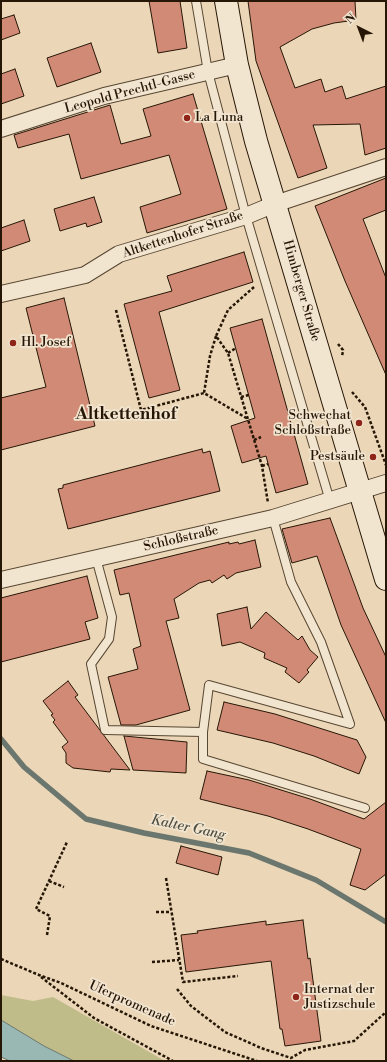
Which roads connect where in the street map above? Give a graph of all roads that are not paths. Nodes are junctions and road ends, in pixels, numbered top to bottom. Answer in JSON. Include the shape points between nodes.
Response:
{"nodes":[{"id":1,"x":196,"y":1,"type":"edge"},
{"id":2,"x":226,"y":1,"type":"edge"},
{"id":3,"x":237,"y":65,"type":"junction"},
{"id":4,"x":208,"y":72,"type":"junction"},
{"id":5,"x":1,"y":130,"type":"edge"},
{"id":6,"x":386,"y":167,"type":"edge"},
{"id":7,"x":275,"y":204,"type":"junction"},
{"id":8,"x":246,"y":216,"type":"junction"},
{"id":9,"x":1,"y":294,"type":"edge"},
{"id":10,"x":386,"y":483,"type":"edge"},
{"id":11,"x":359,"y":493,"type":"junction"},
{"id":12,"x":330,"y":501,"type":"junction"},
{"id":13,"x":273,"y":518,"type":"junction"},
{"id":14,"x":96,"y":558,"type":"junction"},
{"id":15,"x":386,"y":579,"type":"edge"},
{"id":16,"x":1,"y":580,"type":"edge"},
{"id":17,"x":203,"y":732,"type":"junction"},
{"id":18,"x":365,"y":808,"type":"dead end"}],
"edges":[{"from":1,"to":4,"type":"lane"},
{"from":2,"to":3,"type":"main road","name":"Himberger Straße"},
{"from":3,"to":4,"type":"street","name":"Leopold Prechtl-Gasse"},
{"from":3,"to":7,"type":"main road","name":"Himberger Straße"},
{"from":4,"to":5,"type":"street","name":"Leopold Prechtl-Gasse","via":[[104,96]]},
{"from":4,"to":8,"type":"lane"},
{"from":6,"to":7,"type":"street","name":"Altkettenhofer Straße"},
{"from":7,"to":8,"type":"street","name":"Altkettenhofer Straße"},
{"from":7,"to":11,"type":"main road","name":"Himberger Straße"},
{"from":8,"to":9,"type":"street","name":"Altkettenhofer Straße","via":[[120,254],[85,276]]},
{"from":8,"to":12,"type":"lane"},
{"from":10,"to":11,"type":"street","name":"Schloßstraße"},
{"from":11,"to":12,"type":"street","name":"Schloßstraße"},
{"from":11,"to":15,"type":"main road","name":"Himberger Straße"},
{"from":12,"to":13,"type":"street","name":"Schloßstraße"},
{"from":13,"to":14,"type":"street","name":"Schloßstraße"},
{"from":13,"to":17,"type":"lane","via":[[291,582],[321,642],[350,724],[209,684]]},
{"from":14,"to":16,"type":"street","name":"Schloßstraße"},
{"from":14,"to":17,"type":"lane","via":[[112,617],[109,640],[92,664],[105,730]]},
{"from":17,"to":18,"type":"lane","via":[[203,759]]}]}
